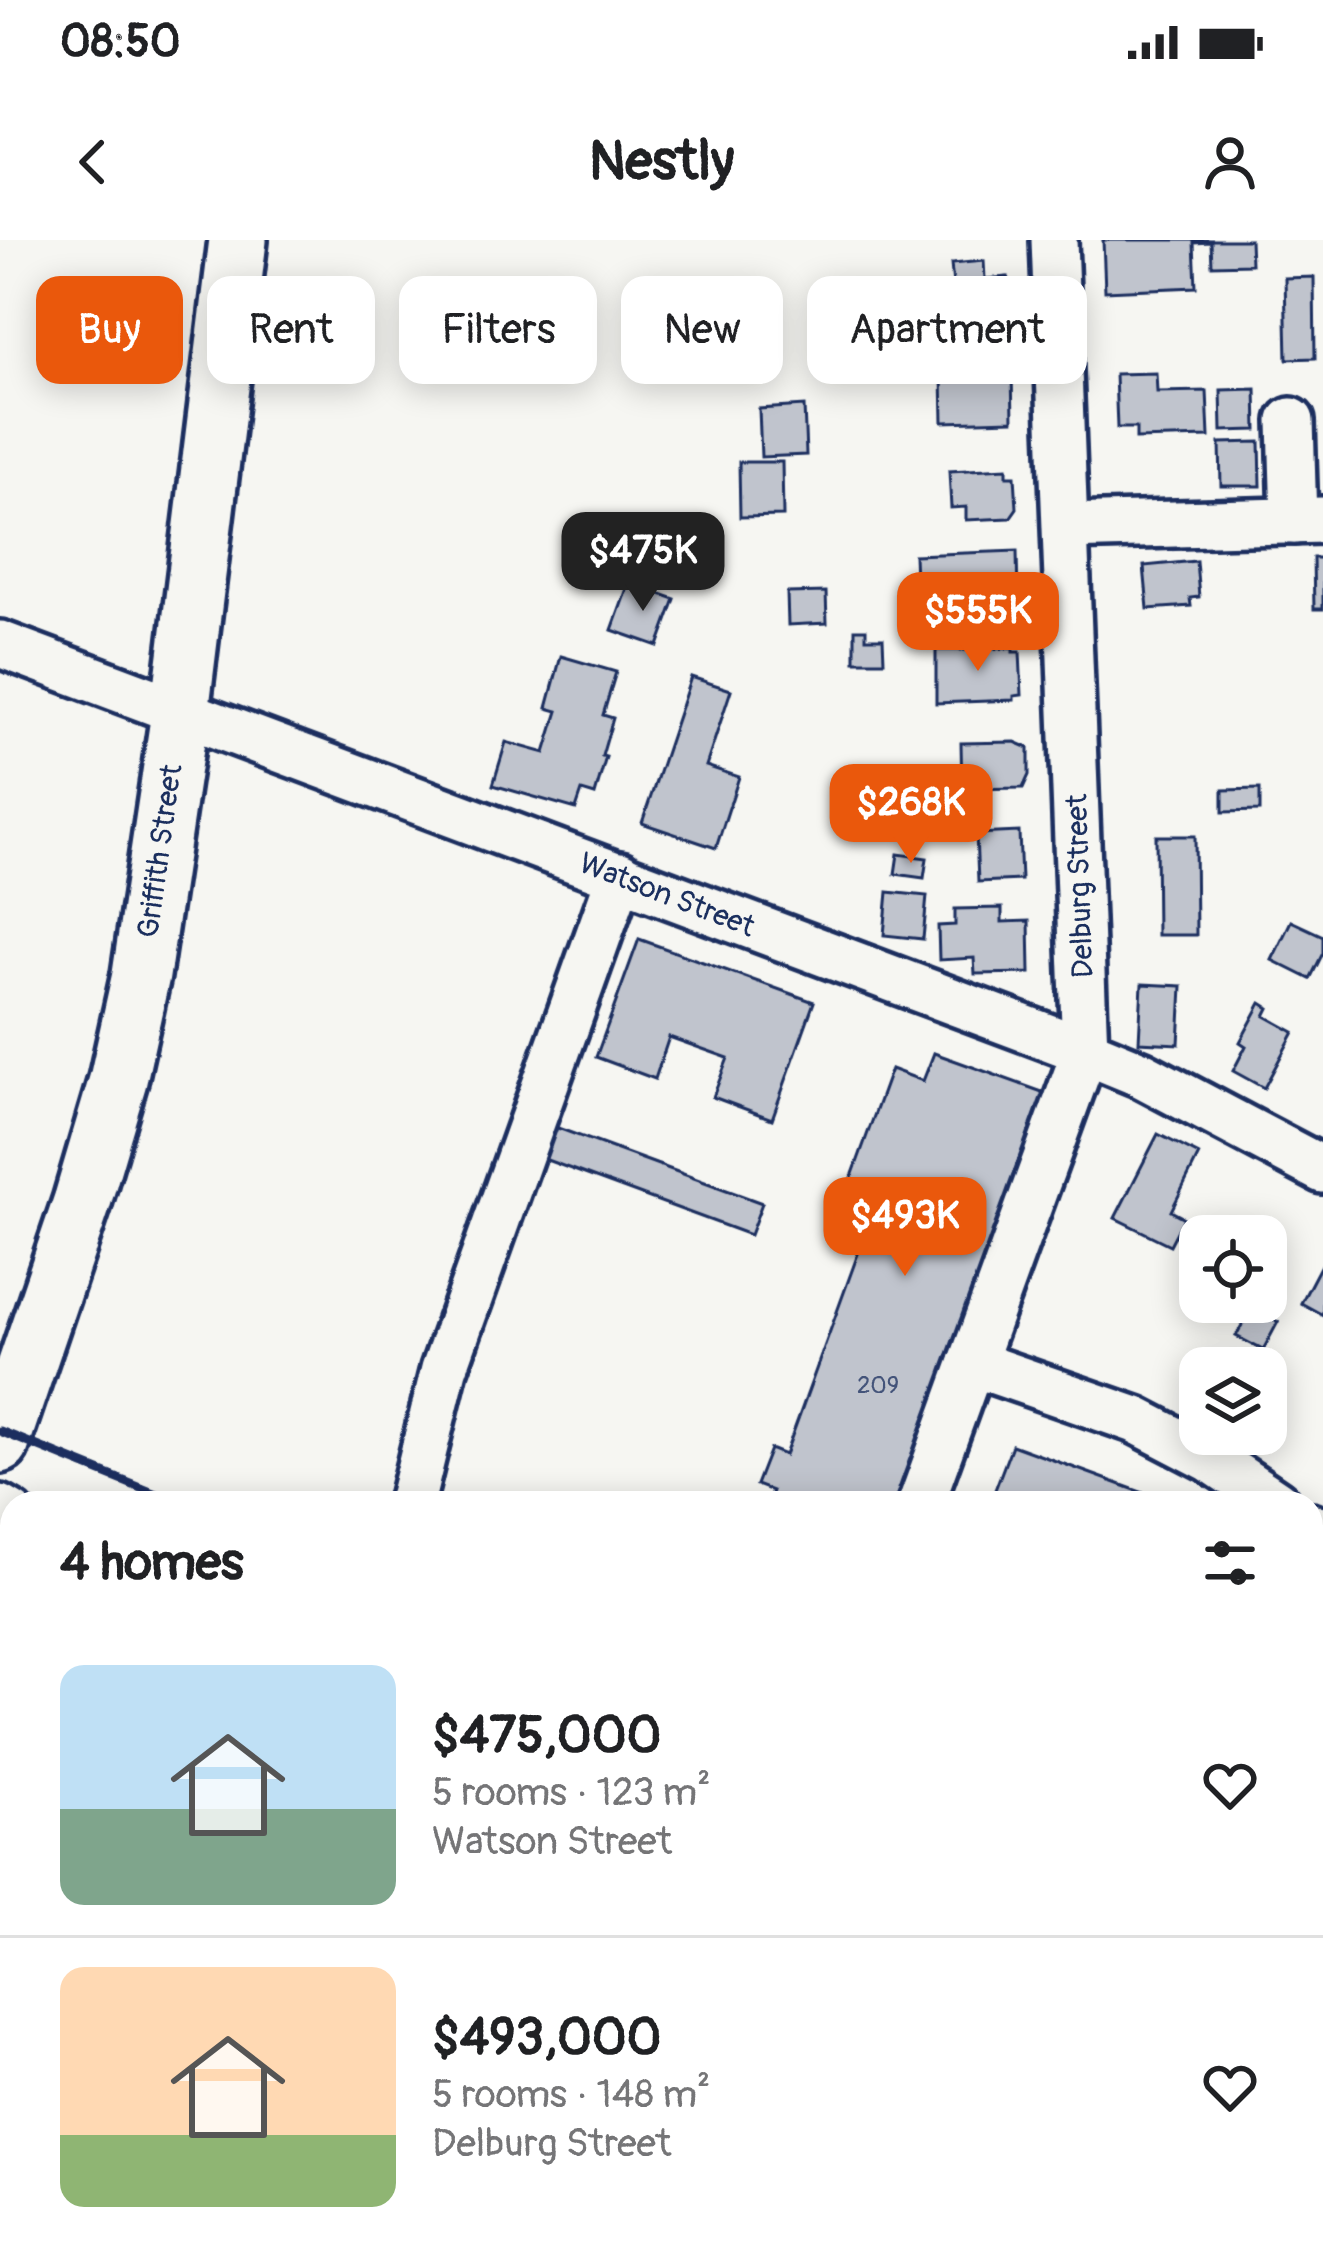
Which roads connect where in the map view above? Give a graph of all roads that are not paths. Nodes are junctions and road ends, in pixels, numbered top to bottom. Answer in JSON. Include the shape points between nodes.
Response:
{"nodes":[{"id":1,"x":238,"y":240,"type":"edge"},
{"id":2,"x":1054,"y":240,"type":"edge"},
{"id":3,"x":1291,"y":421,"type":"dead end"},
{"id":4,"x":1308,"y":521,"type":"edge"},
{"id":5,"x":1066,"y":527,"type":"junction"},
{"id":6,"x":0,"y":644,"type":"edge"},
{"id":7,"x":180,"y":713,"type":"junction"},
{"id":8,"x":620,"y":875,"type":"junction"},
{"id":9,"x":1085,"y":1051,"type":"junction"},
{"id":10,"x":1323,"y":1170,"type":"edge"},
{"id":11,"x":972,"y":1363,"type":"junction"},
{"id":12,"x":0,"y":1444,"type":"edge"},
{"id":13,"x":414,"y":1491,"type":"edge"},
{"id":14,"x":925,"y":1491,"type":"edge"},
{"id":15,"x":1258,"y":1491,"type":"edge"}],
"edges":[{"from":1,"to":7,"type":"main road","name":"Griffith Street"},
{"from":2,"to":5,"type":"street","name":"Delburg Street"},
{"from":3,"to":4,"type":"street"},
{"from":4,"to":5,"type":"street"},
{"from":5,"to":9,"type":"street","name":"Delburg Street"},
{"from":6,"to":7,"type":"street","name":"Watson Street"},
{"from":7,"to":8,"type":"street","name":"Watson Street"},
{"from":7,"to":12,"type":"main road","name":"Griffith Street","via":[[118,1080]]},
{"from":8,"to":9,"type":"street","name":"Watson Street"},
{"from":8,"to":13,"type":"street","via":[[444,1369]]},
{"from":9,"to":10,"type":"street","name":"Watson Street"},
{"from":9,"to":11,"type":"street","name":"Delburg Street"},
{"from":11,"to":14,"type":"street","name":"Delburg Street"},
{"from":11,"to":15,"type":"street","via":[[1136,1420]]}]}
